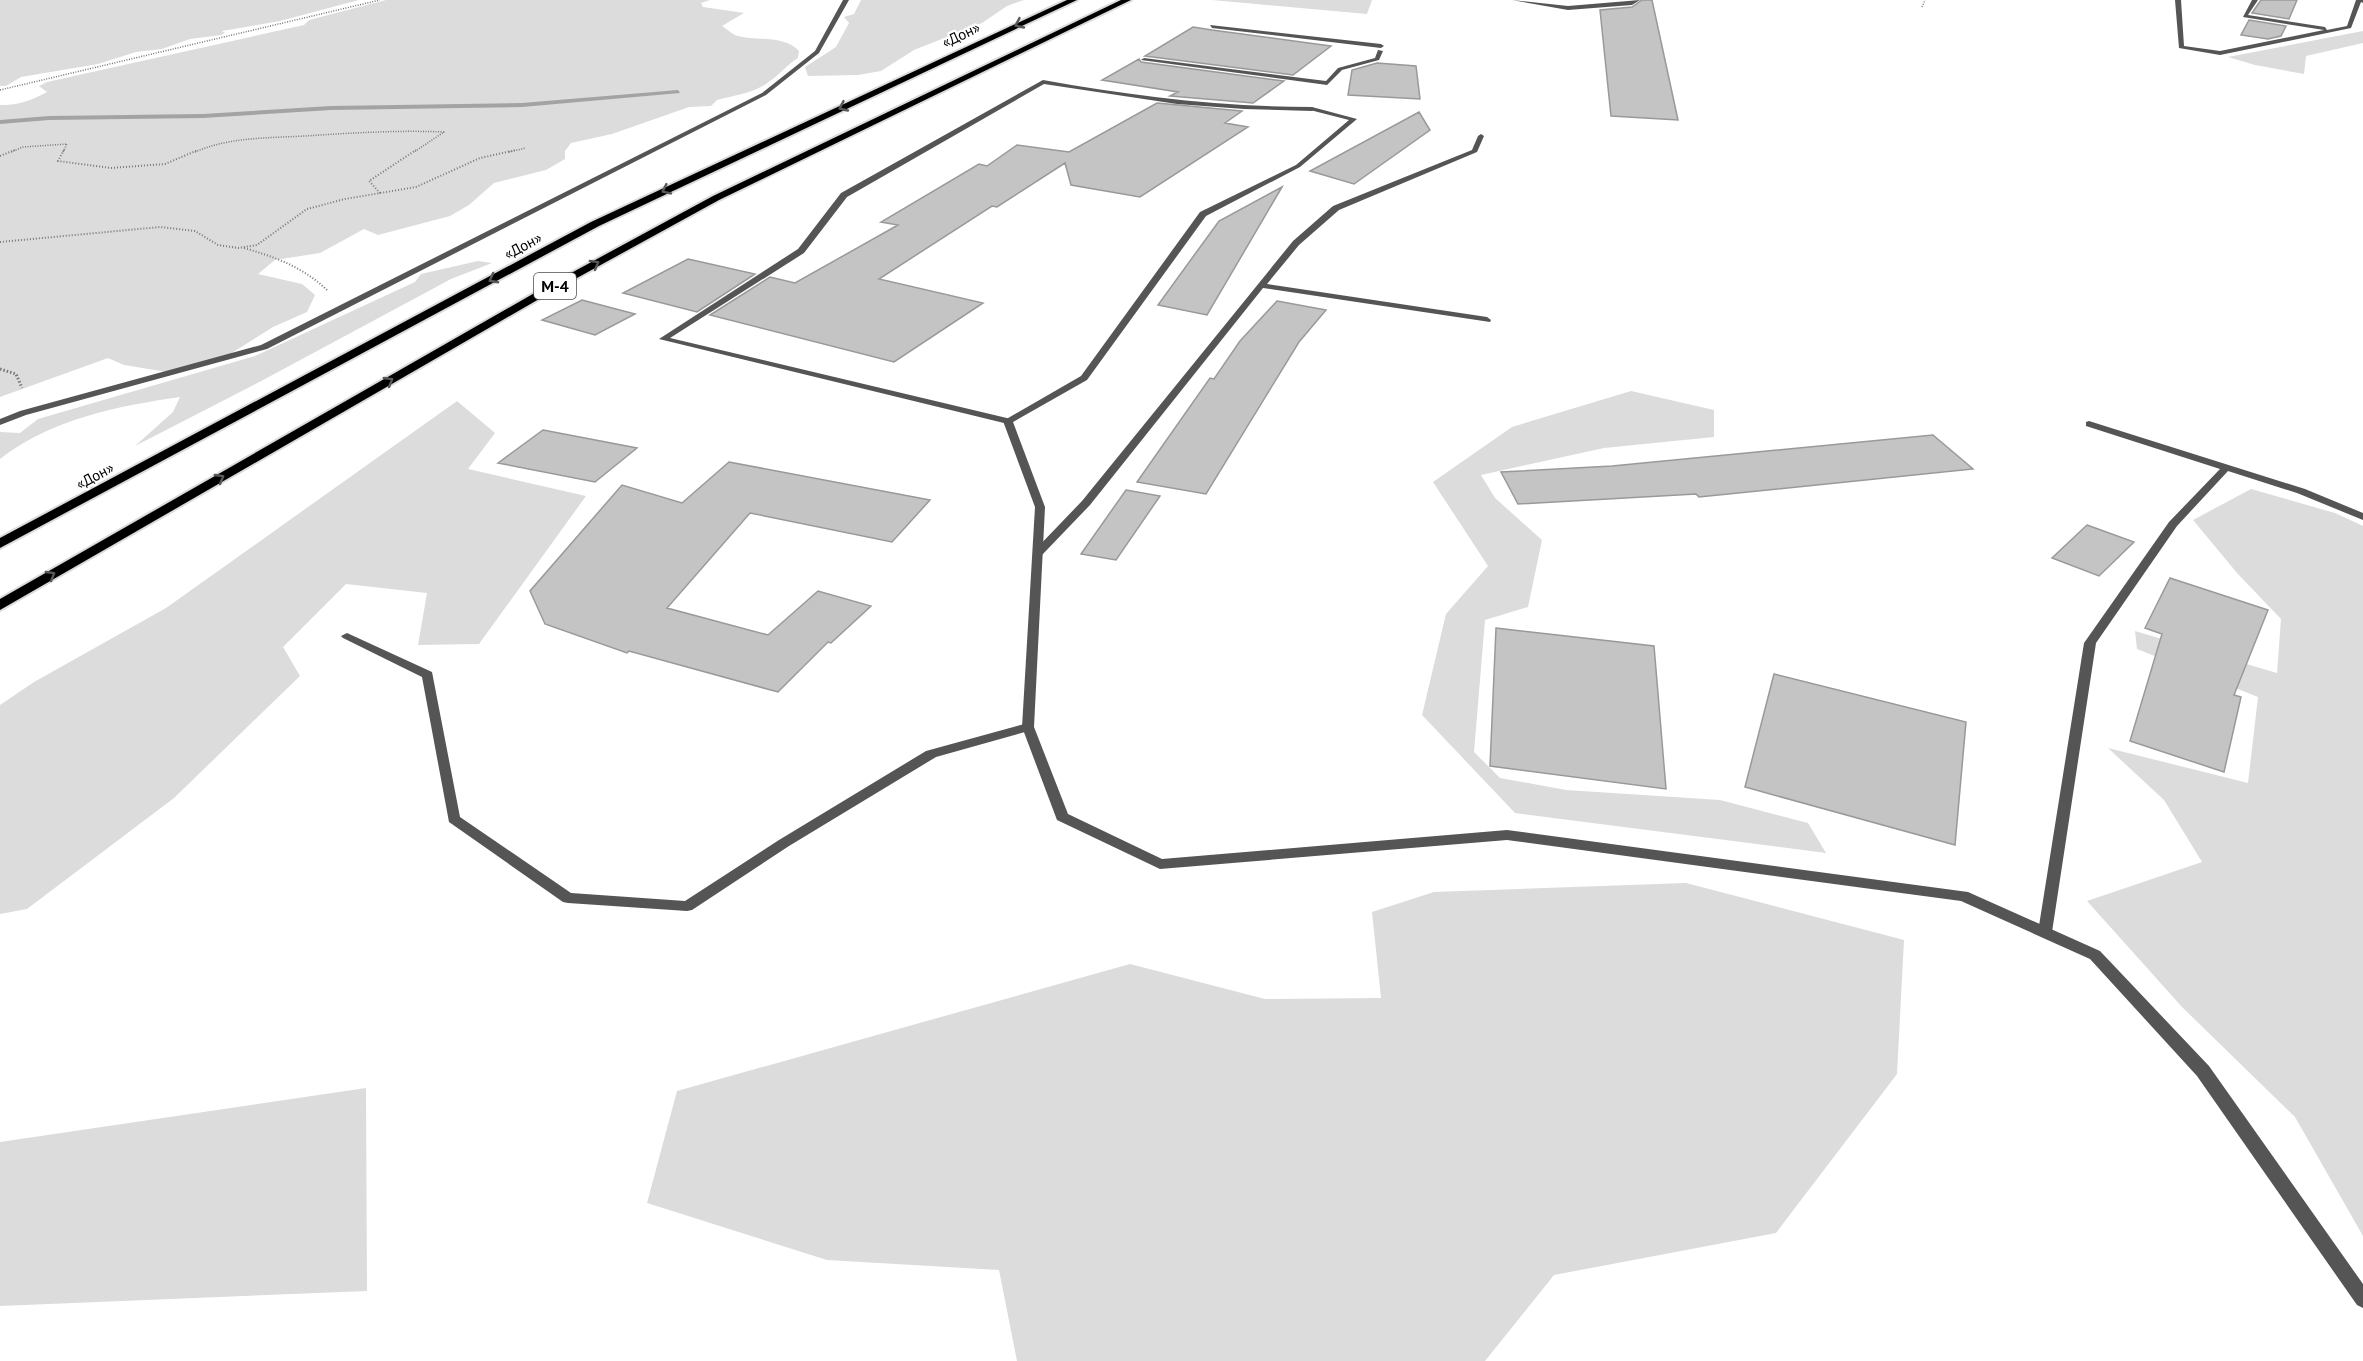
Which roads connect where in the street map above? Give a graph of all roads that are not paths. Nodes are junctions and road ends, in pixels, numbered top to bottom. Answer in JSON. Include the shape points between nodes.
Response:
{"nodes":[{"id":1,"x":846,"y":0,"type":"edge"},
{"id":2,"x":1072,"y":0,"type":"edge"},
{"id":3,"x":1126,"y":0,"type":"edge"},
{"id":4,"x":1515,"y":0,"type":"edge"},
{"id":5,"x":1636,"y":0,"type":"edge"},
{"id":6,"x":2178,"y":0,"type":"edge"},
{"id":7,"x":2255,"y":0,"type":"edge"},
{"id":8,"x":2359,"y":0,"type":"edge"},
{"id":9,"x":1212,"y":26,"type":"dead end"},
{"id":10,"x":2332,"y":30,"type":"junction"},
{"id":11,"x":1144,"y":60,"type":"dead end"},
{"id":12,"x":1481,"y":136,"type":"dead end"},
{"id":13,"x":1263,"y":286,"type":"junction"},
{"id":14,"x":1487,"y":320,"type":"dead end"},
{"id":15,"x":1008,"y":421,"type":"junction"},
{"id":16,"x":0,"y":422,"type":"edge"},
{"id":17,"x":2089,"y":424,"type":"dead end"},
{"id":18,"x":2227,"y":467,"type":"junction"},
{"id":19,"x":2363,"y":517,"type":"edge"},
{"id":20,"x":0,"y":544,"type":"edge"},
{"id":21,"x":1038,"y":553,"type":"junction"},
{"id":22,"x":0,"y":605,"type":"edge"},
{"id":23,"x":347,"y":636,"type":"dead end"},
{"id":24,"x":1028,"y":727,"type":"junction"},
{"id":25,"x":2045,"y":932,"type":"junction"},
{"id":26,"x":2363,"y":1299,"type":"edge"}],
"edges":[{"from":1,"to":16,"type":"street","via":[[817,52],[764,94],[264,347]]},
{"from":2,"to":20,"type":"highway","name":"«Дон»","number":"М-4","one_way":true,"via":[[595,224]]},
{"from":22,"to":3,"type":"highway","number":"М-4","one_way":true,"via":[[542,293],[716,198]]},
{"from":4,"to":5,"type":"street","via":[[1568,8]]},
{"from":6,"to":10,"type":"street","via":[[2181,47],[2220,53]]},
{"from":7,"to":10,"type":"street","via":[[2245,16]]},
{"from":8,"to":10,"type":"street","via":[[2349,27]]},
{"from":9,"to":11,"type":"street","via":[[1380,48],[1377,59],[1340,69],[1327,84]]},
{"from":12,"to":13,"type":"street","via":[[1475,151],[1336,208],[1296,243]]},
{"from":13,"to":14,"type":"street"},
{"from":13,"to":21,"type":"street","via":[[1086,503]]},
{"from":15,"to":15,"type":"street","via":[[1084,378],[1203,214],[1298,165],[1354,119],[1312,109],[1135,99],[1043,82],[844,195],[801,251],[663,339]]},
{"from":15,"to":21,"type":"street","via":[[1040,507]]},
{"from":17,"to":18,"type":"street"},
{"from":18,"to":19,"type":"street","via":[[2301,490]]},
{"from":18,"to":25,"type":"street","via":[[2173,524],[2090,643]]},
{"from":21,"to":24,"type":"street"},
{"from":23,"to":24,"type":"street","via":[[428,675],[454,819],[568,898],[687,906],[931,754]]},
{"from":24,"to":25,"type":"street","via":[[1062,817],[1160,864],[1507,836],[1963,896]]},
{"from":25,"to":26,"type":"street","via":[[2095,955],[2203,1071]]}]}
